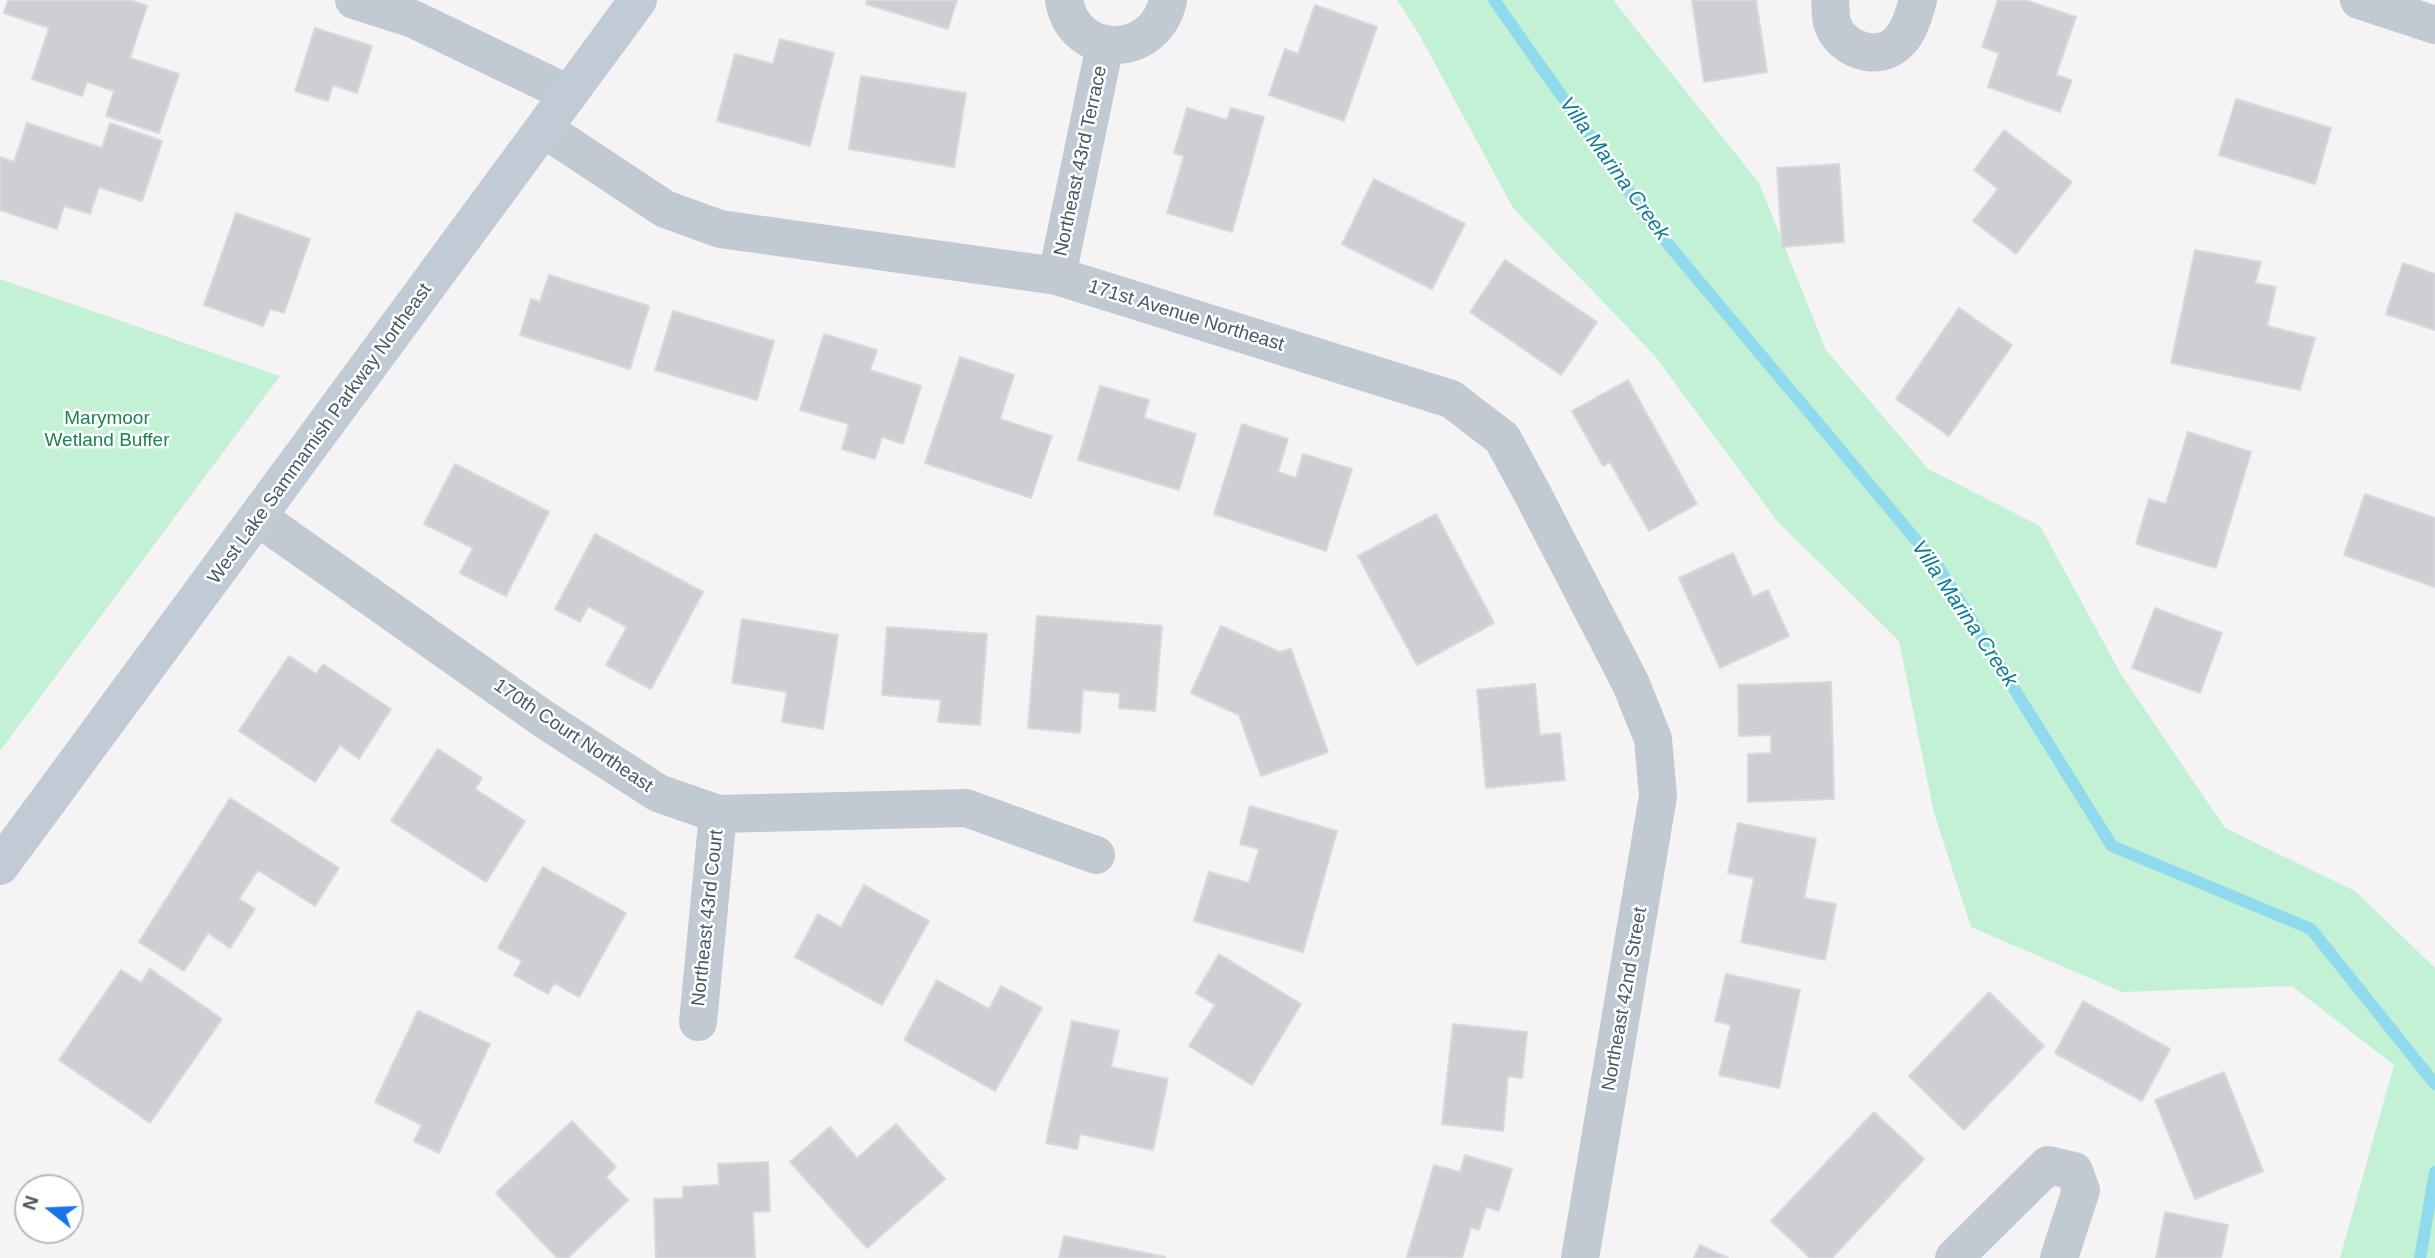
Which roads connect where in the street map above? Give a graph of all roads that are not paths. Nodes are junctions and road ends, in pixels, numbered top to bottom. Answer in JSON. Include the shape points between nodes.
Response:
{"nodes":[{"id":1,"x":354,"y":0,"type":"edge"},
{"id":2,"x":638,"y":0,"type":"edge"},
{"id":3,"x":1064,"y":0,"type":"edge"},
{"id":4,"x":1168,"y":0,"type":"edge"},
{"id":5,"x":1830,"y":0,"type":"edge"},
{"id":6,"x":1919,"y":0,"type":"edge"},
{"id":7,"x":2360,"y":0,"type":"edge"},
{"id":8,"x":2435,"y":24,"type":"edge"},
{"id":9,"x":1105,"y":45,"type":"junction"},
{"id":10,"x":569,"y":94,"type":"junction"},
{"id":11,"x":544,"y":129,"type":"junction"},
{"id":12,"x":1057,"y":276,"type":"junction"},
{"id":13,"x":258,"y":518,"type":"junction"},
{"id":14,"x":1653,"y":739,"type":"joint"},
{"id":15,"x":718,"y":814,"type":"junction"},
{"id":16,"x":1096,"y":855,"type":"dead end"},
{"id":17,"x":0,"y":866,"type":"edge"},
{"id":18,"x":698,"y":1022,"type":"dead end"},
{"id":19,"x":1580,"y":1258,"type":"edge"},
{"id":20,"x":1954,"y":1258,"type":"edge"},
{"id":21,"x":2059,"y":1258,"type":"edge"}],
"edges":[{"from":1,"to":10,"type":"street","via":[[413,19]]},
{"from":2,"to":10,"type":"main road","name":"West Lake Sammamish Parkway Northeast"},
{"from":3,"to":9,"type":"street","name":"Northeast 43rd Terrace","via":[[1074,26]]},
{"from":4,"to":9,"type":"street","name":"Northeast 43rd Terrace","via":[[1156,28],[1141,40]]},
{"from":5,"to":6,"type":"street","via":[[1832,25],[1848,46],[1868,53],[1891,48],[1908,29]]},
{"from":7,"to":8,"type":"street"},
{"from":9,"to":12,"type":"street","name":"Northeast 43rd Terrace"},
{"from":10,"to":11,"type":"main road","name":"West Lake Sammamish Parkway Northeast"},
{"from":11,"to":12,"type":"street","name":"171st Avenue Northeast","via":[[665,209],[720,229]]},
{"from":11,"to":13,"type":"main road","name":"West Lake Sammamish Parkway Northeast"},
{"from":12,"to":14,"type":"street","name":"171st Avenue Northeast","via":[[1451,399],[1502,438],[1631,684]]},
{"from":13,"to":15,"type":"street","name":"170th Court Northeast","via":[[567,735],[658,793]]},
{"from":13,"to":17,"type":"main road","name":"West Lake Sammamish Parkway Northeast"},
{"from":14,"to":19,"type":"street","name":"Northeast 42nd Street","via":[[1658,796]]},
{"from":15,"to":16,"type":"street","name":"170th Court Northeast","via":[[966,808]]},
{"from":15,"to":18,"type":"street","name":"Northeast 43rd Court"},
{"from":20,"to":21,"type":"street","via":[[2048,1166],[2074,1171],[2081,1190]]}]}
